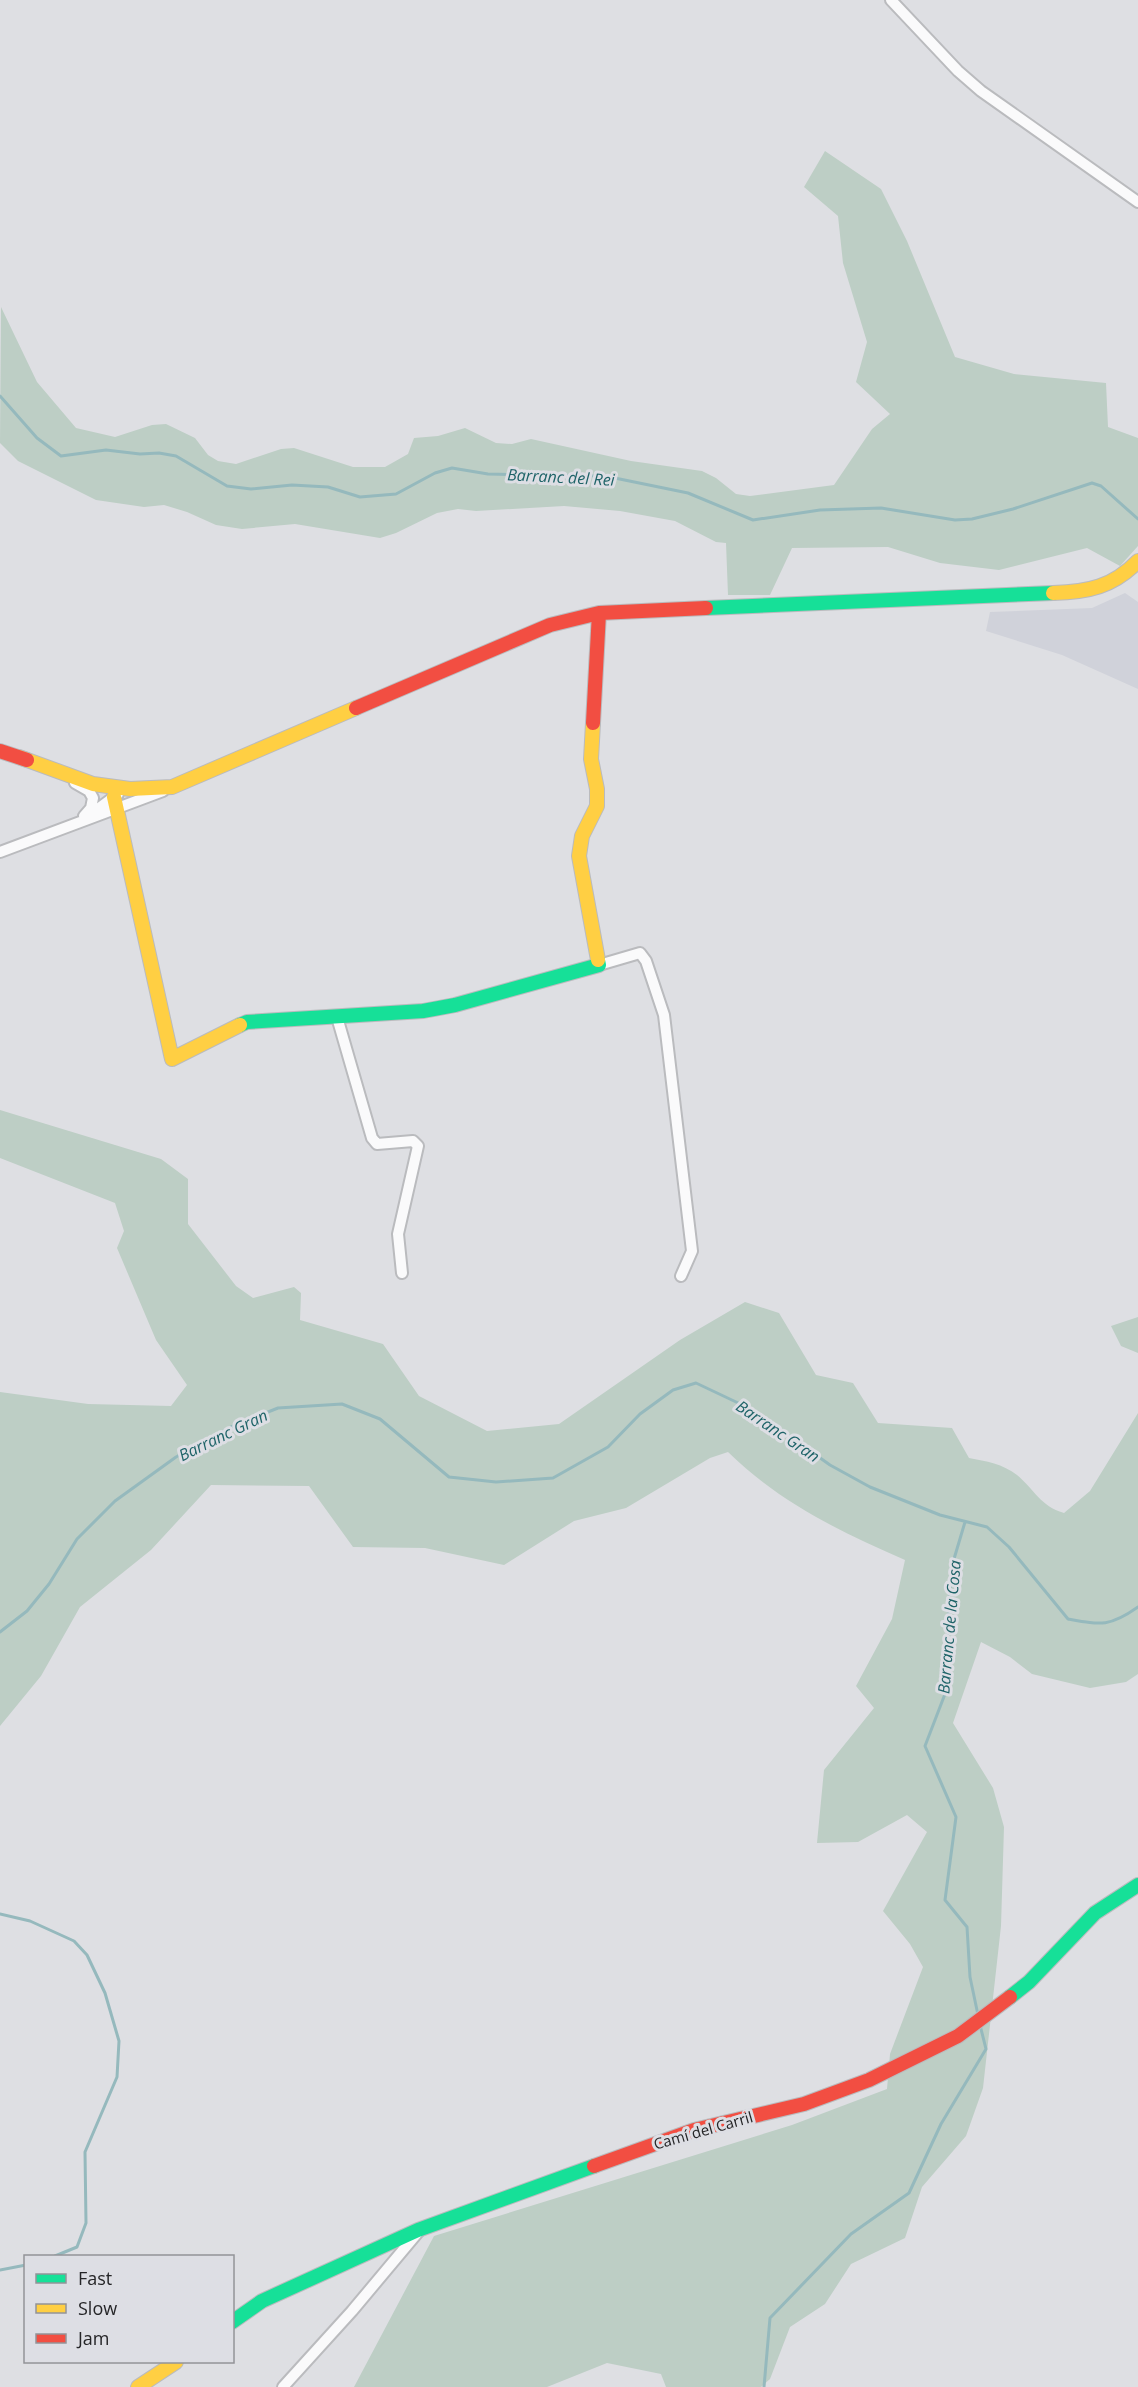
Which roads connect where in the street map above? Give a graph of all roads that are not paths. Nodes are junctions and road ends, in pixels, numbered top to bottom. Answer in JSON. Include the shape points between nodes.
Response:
{"nodes":[{"id":1,"x":891,"y":0,"type":"edge"},
{"id":2,"x":1138,"y":202,"type":"edge"},
{"id":3,"x":1134,"y":566,"type":"edge"},
{"id":4,"x":599,"y":613,"type":"junction"},
{"id":5,"x":0,"y":751,"type":"edge"},
{"id":6,"x":74,"y":776,"type":"junction"},
{"id":7,"x":172,"y":783,"type":"junction"},
{"id":8,"x":108,"y":804,"type":"junction"},
{"id":9,"x":69,"y":827,"type":"junction"},
{"id":10,"x":0,"y":852,"type":"edge"},
{"id":11,"x":599,"y":965,"type":"junction"},
{"id":12,"x":337,"y":1017,"type":"junction"},
{"id":13,"x":402,"y":1273,"type":"dead end"},
{"id":14,"x":681,"y":1276,"type":"dead end"},
{"id":15,"x":1138,"y":1885,"type":"edge"},
{"id":16,"x":421,"y":2229,"type":"junction"},
{"id":17,"x":234,"y":2321,"type":"edge"},
{"id":18,"x":173,"y":2363,"type":"edge"},
{"id":19,"x":138,"y":2387,"type":"edge"},
{"id":20,"x":283,"y":2387,"type":"edge"}],
"edges":[{"from":1,"to":2,"type":"street","via":[[981,91]]},
{"from":3,"to":4,"type":"street","via":[[1111,584],[1080,592]]},
{"from":4,"to":7,"type":"street","via":[[550,625],[240,758]]},
{"from":4,"to":11,"type":"street","via":[[591,759],[597,806],[582,836],[579,856]]},
{"from":5,"to":6,"type":"street"},
{"from":6,"to":7,"type":"street"},
{"from":6,"to":8,"type":"street"},
{"from":6,"to":8,"type":"street"},
{"from":7,"to":8,"type":"street"},
{"from":7,"to":8,"type":"street"},
{"from":8,"to":9,"type":"street"},
{"from":8,"to":9,"type":"street"},
{"from":8,"to":12,"type":"street","via":[[172,1059],[247,1022]]},
{"from":9,"to":10,"type":"street"},
{"from":11,"to":12,"type":"street","via":[[455,1005]]},
{"from":11,"to":14,"type":"street","via":[[640,953],[664,1015],[692,1251]]},
{"from":12,"to":13,"type":"street","via":[[372,1138],[377,1144],[413,1141],[418,1146],[398,1234]]},
{"from":15,"to":16,"type":"street","name":"Camí del Carril","via":[[1095,1913],[1029,1982],[958,2036],[869,2080],[804,2104],[694,2130]]},
{"from":16,"to":17,"type":"street","name":"Camí del Carril","via":[[262,2301]]},
{"from":16,"to":20,"type":"street"},
{"from":18,"to":19,"type":"street"}]}
